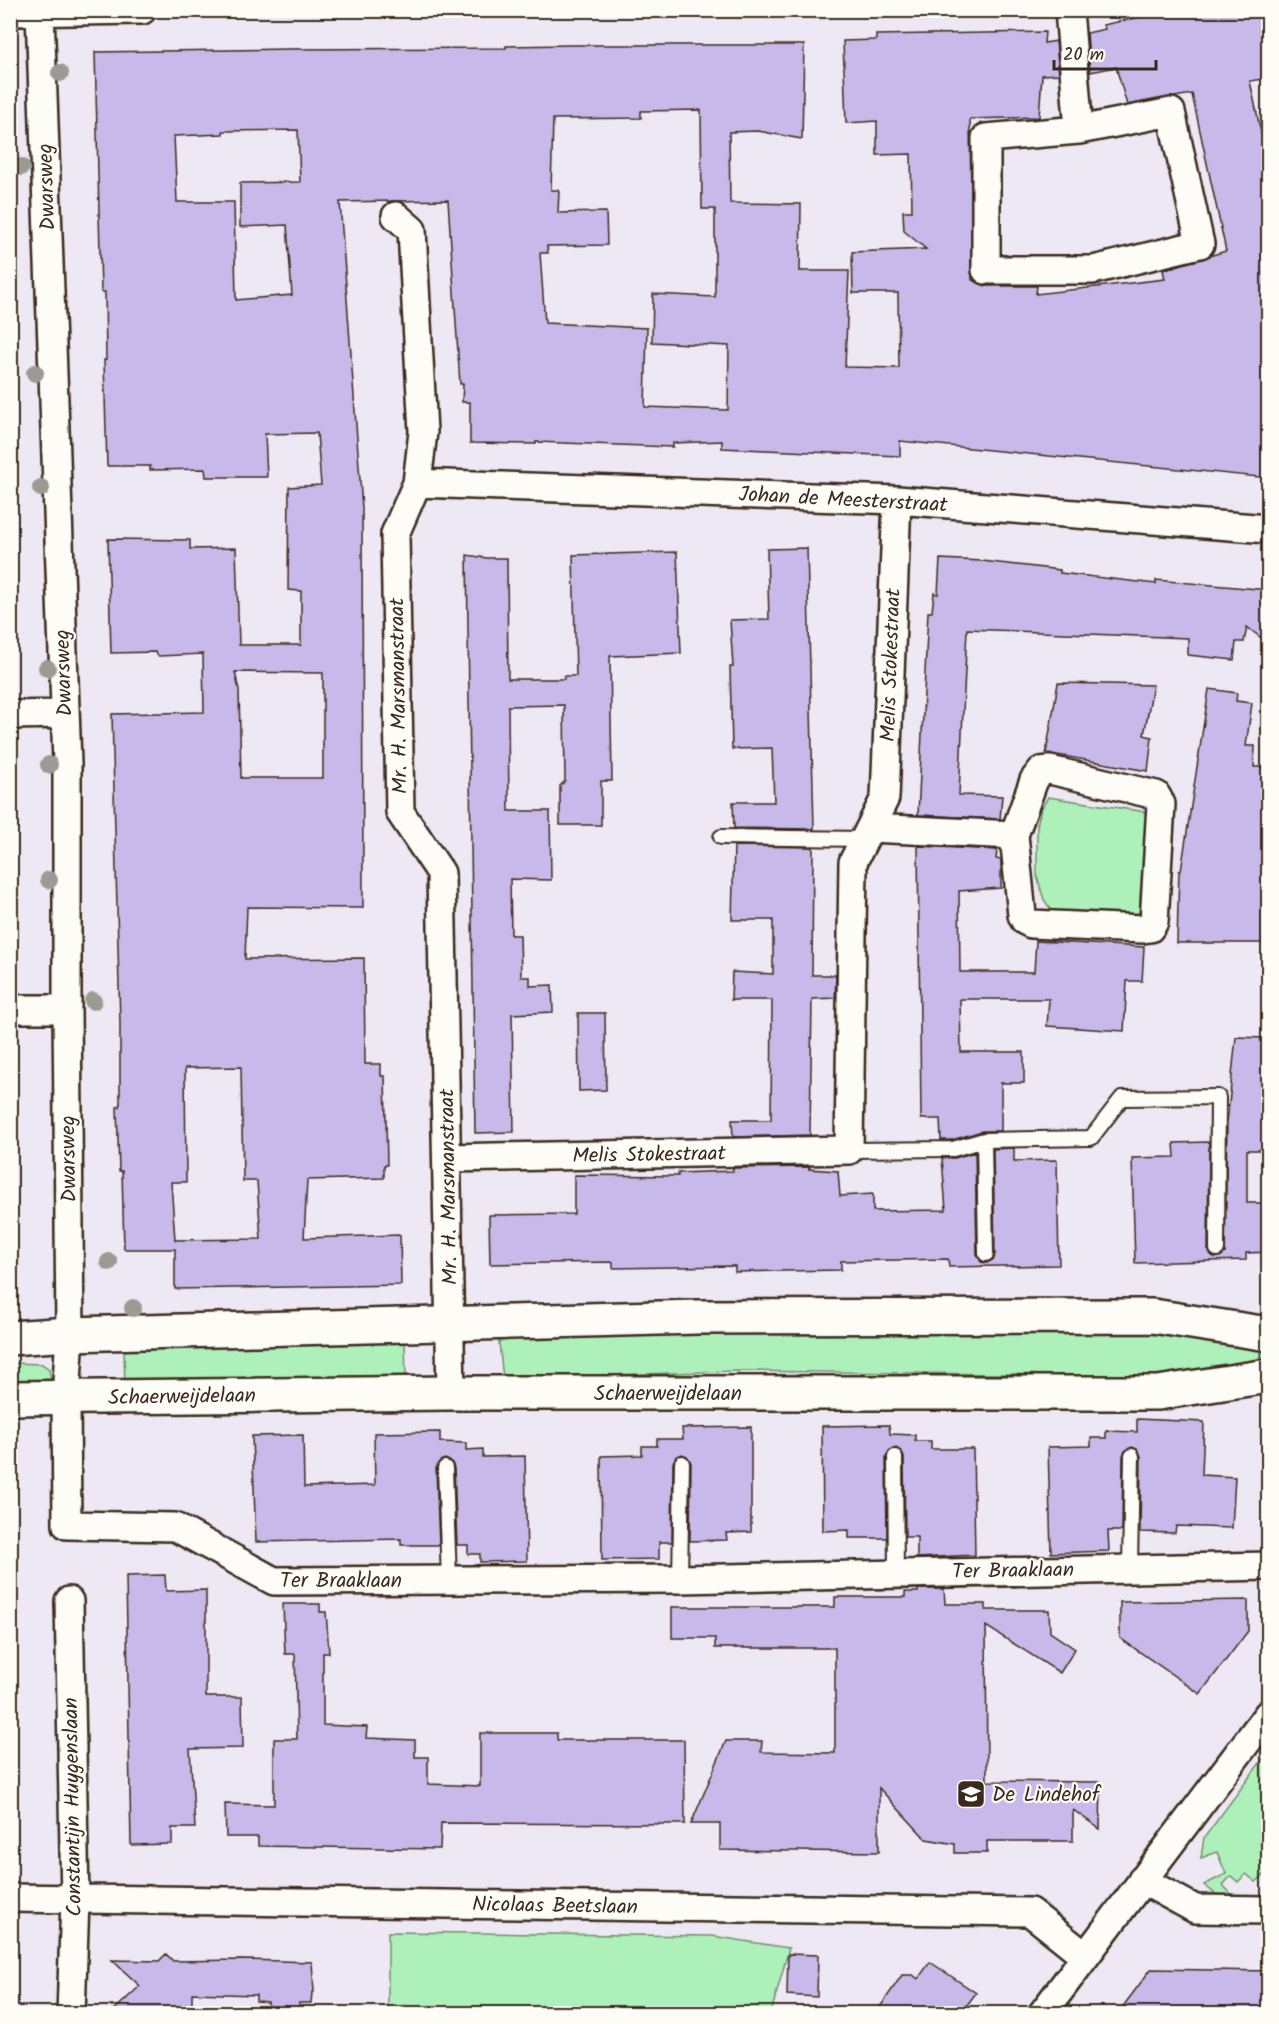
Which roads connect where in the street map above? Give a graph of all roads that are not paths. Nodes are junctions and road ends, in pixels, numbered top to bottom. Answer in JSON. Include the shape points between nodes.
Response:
{"nodes":[{"id":1,"x":142,"y":10,"type":"edge"},
{"id":2,"x":1069,"y":10,"type":"edge"},
{"id":3,"x":10,"y":12,"type":"edge"},
{"id":4,"x":40,"y":12,"type":"junction"},
{"id":5,"x":1079,"y":130,"type":"junction"},
{"id":6,"x":396,"y":216,"type":"dead end"},
{"id":7,"x":417,"y":483,"type":"junction"},
{"id":8,"x":897,"y":500,"type":"junction"},
{"id":9,"x":1269,"y":529,"type":"edge"},
{"id":10,"x":64,"y":714,"type":"junction"},
{"id":11,"x":10,"y":715,"type":"edge"},
{"id":12,"x":867,"y":833,"type":"junction"},
{"id":13,"x":1014,"y":836,"type":"junction"},
{"id":14,"x":721,"y":837,"type":"dead end"},
{"id":15,"x":67,"y":1009,"type":"junction"},
{"id":16,"x":10,"y":1010,"type":"edge"},
{"id":17,"x":984,"y":1140,"type":"junction"},
{"id":18,"x":849,"y":1150,"type":"junction"},
{"id":19,"x":448,"y":1158,"type":"junction"},
{"id":20,"x":1217,"y":1249,"type":"dead end"},
{"id":21,"x":986,"y":1254,"type":"dead end"},
{"id":22,"x":450,"y":1325,"type":"junction"},
{"id":23,"x":70,"y":1334,"type":"junction"},
{"id":24,"x":1269,"y":1334,"type":"edge"},
{"id":25,"x":10,"y":1338,"type":"edge"},
{"id":26,"x":1269,"y":1376,"type":"edge"},
{"id":27,"x":451,"y":1393,"type":"junction"},
{"id":28,"x":10,"y":1398,"type":"edge"},
{"id":29,"x":66,"y":1398,"type":"junction"},
{"id":30,"x":1132,"y":1456,"type":"dead end"},
{"id":31,"x":895,"y":1457,"type":"dead end"},
{"id":32,"x":682,"y":1463,"type":"dead end"},
{"id":33,"x":445,"y":1468,"type":"dead end"},
{"id":34,"x":1269,"y":1566,"type":"edge"},
{"id":35,"x":1130,"y":1568,"type":"junction"},
{"id":36,"x":896,"y":1573,"type":"junction"},
{"id":37,"x":680,"y":1579,"type":"junction"},
{"id":38,"x":448,"y":1580,"type":"junction"},
{"id":39,"x":69,"y":1601,"type":"dead end"},
{"id":40,"x":1269,"y":1714,"type":"edge"},
{"id":41,"x":1142,"y":1880,"type":"junction"},
{"id":42,"x":10,"y":1898,"type":"edge"},
{"id":43,"x":75,"y":1900,"type":"junction"},
{"id":44,"x":1269,"y":1910,"type":"edge"},
{"id":45,"x":1084,"y":1955,"type":"junction"},
{"id":46,"x":70,"y":2013,"type":"edge"},
{"id":47,"x":1042,"y":2013,"type":"edge"}],
"edges":[{"from":1,"to":4,"type":"street"},
{"from":2,"to":5,"type":"street"},
{"from":3,"to":4,"type":"street"},
{"from":4,"to":10,"type":"street","name":"Dwarsweg"},
{"from":5,"to":5,"type":"street","via":[[986,138],[986,270],[1093,270],[1200,244],[1171,112]]},
{"from":6,"to":7,"type":"street","name":"Mr. H. Marsmanstraat","via":[[412,230],[423,432]]},
{"from":7,"to":8,"type":"street","name":"Johan de Meesterstraat"},
{"from":7,"to":19,"type":"street","name":"Mr. H. Marsmanstraat","via":[[395,534],[400,812],[441,873]]},
{"from":8,"to":9,"type":"street","name":"Johan de Meesterstraat"},
{"from":8,"to":12,"type":"street","name":"Melis Stokestraat","via":[[885,798]]},
{"from":10,"to":11,"type":"street"},
{"from":10,"to":15,"type":"street","name":"Dwarsweg"},
{"from":12,"to":13,"type":"street"},
{"from":12,"to":14,"type":"lane"},
{"from":12,"to":18,"type":"street","name":"Melis Stokestraat","via":[[852,862]]},
{"from":13,"to":13,"type":"street","via":[[1025,921],[1150,928],[1154,922],[1161,804],[1156,795],[1041,771],[1034,780]]},
{"from":15,"to":16,"type":"street"},
{"from":15,"to":23,"type":"street","name":"Dwarsweg"},
{"from":17,"to":18,"type":"lane","name":"Melis Stokestraat","via":[[954,1149]]},
{"from":17,"to":20,"type":"lane","name":"Melis Stokestraat","via":[[1091,1138],[1122,1098],[1218,1097]]},
{"from":17,"to":21,"type":"lane"},
{"from":18,"to":19,"type":"street","name":"Melis Stokestraat"},
{"from":19,"to":22,"type":"street","name":"Mr. H. Marsmanstraat"},
{"from":22,"to":23,"type":"street"},
{"from":22,"to":24,"type":"street","via":[[697,1317],[1153,1316]]},
{"from":22,"to":27,"type":"street","name":"Mr. H. Marsmanstraat"},
{"from":23,"to":25,"type":"street"},
{"from":23,"to":29,"type":"street"},
{"from":26,"to":27,"type":"street","name":"Schaerweijdelaan","via":[[1158,1393]]},
{"from":27,"to":29,"type":"street","name":"Schaerweijdelaan"},
{"from":28,"to":29,"type":"street","name":"Schaerweijdelaan"},
{"from":29,"to":38,"type":"street","name":"Ter Braaklaan","via":[[67,1525],[175,1527],[274,1581]]},
{"from":30,"to":35,"type":"lane"},
{"from":31,"to":36,"type":"lane"},
{"from":32,"to":37,"type":"lane"},
{"from":33,"to":38,"type":"lane"},
{"from":34,"to":35,"type":"street","name":"Ter Braaklaan"},
{"from":35,"to":36,"type":"street","name":"Ter Braaklaan"},
{"from":36,"to":37,"type":"street","name":"Ter Braaklaan"},
{"from":37,"to":38,"type":"street","name":"Ter Braaklaan"},
{"from":39,"to":43,"type":"street","name":"Constantijn Huygenslaan"},
{"from":40,"to":41,"type":"street"},
{"from":41,"to":44,"type":"street","via":[[1195,1909]]},
{"from":41,"to":45,"type":"street"},
{"from":42,"to":43,"type":"street","name":"Nicolaas Beetslaan"},
{"from":43,"to":45,"type":"street","name":"Nicolaas Beetslaan","via":[[1030,1912]]},
{"from":43,"to":46,"type":"street","name":"Constantijn Huygenslaan"},
{"from":45,"to":47,"type":"street"}]}
